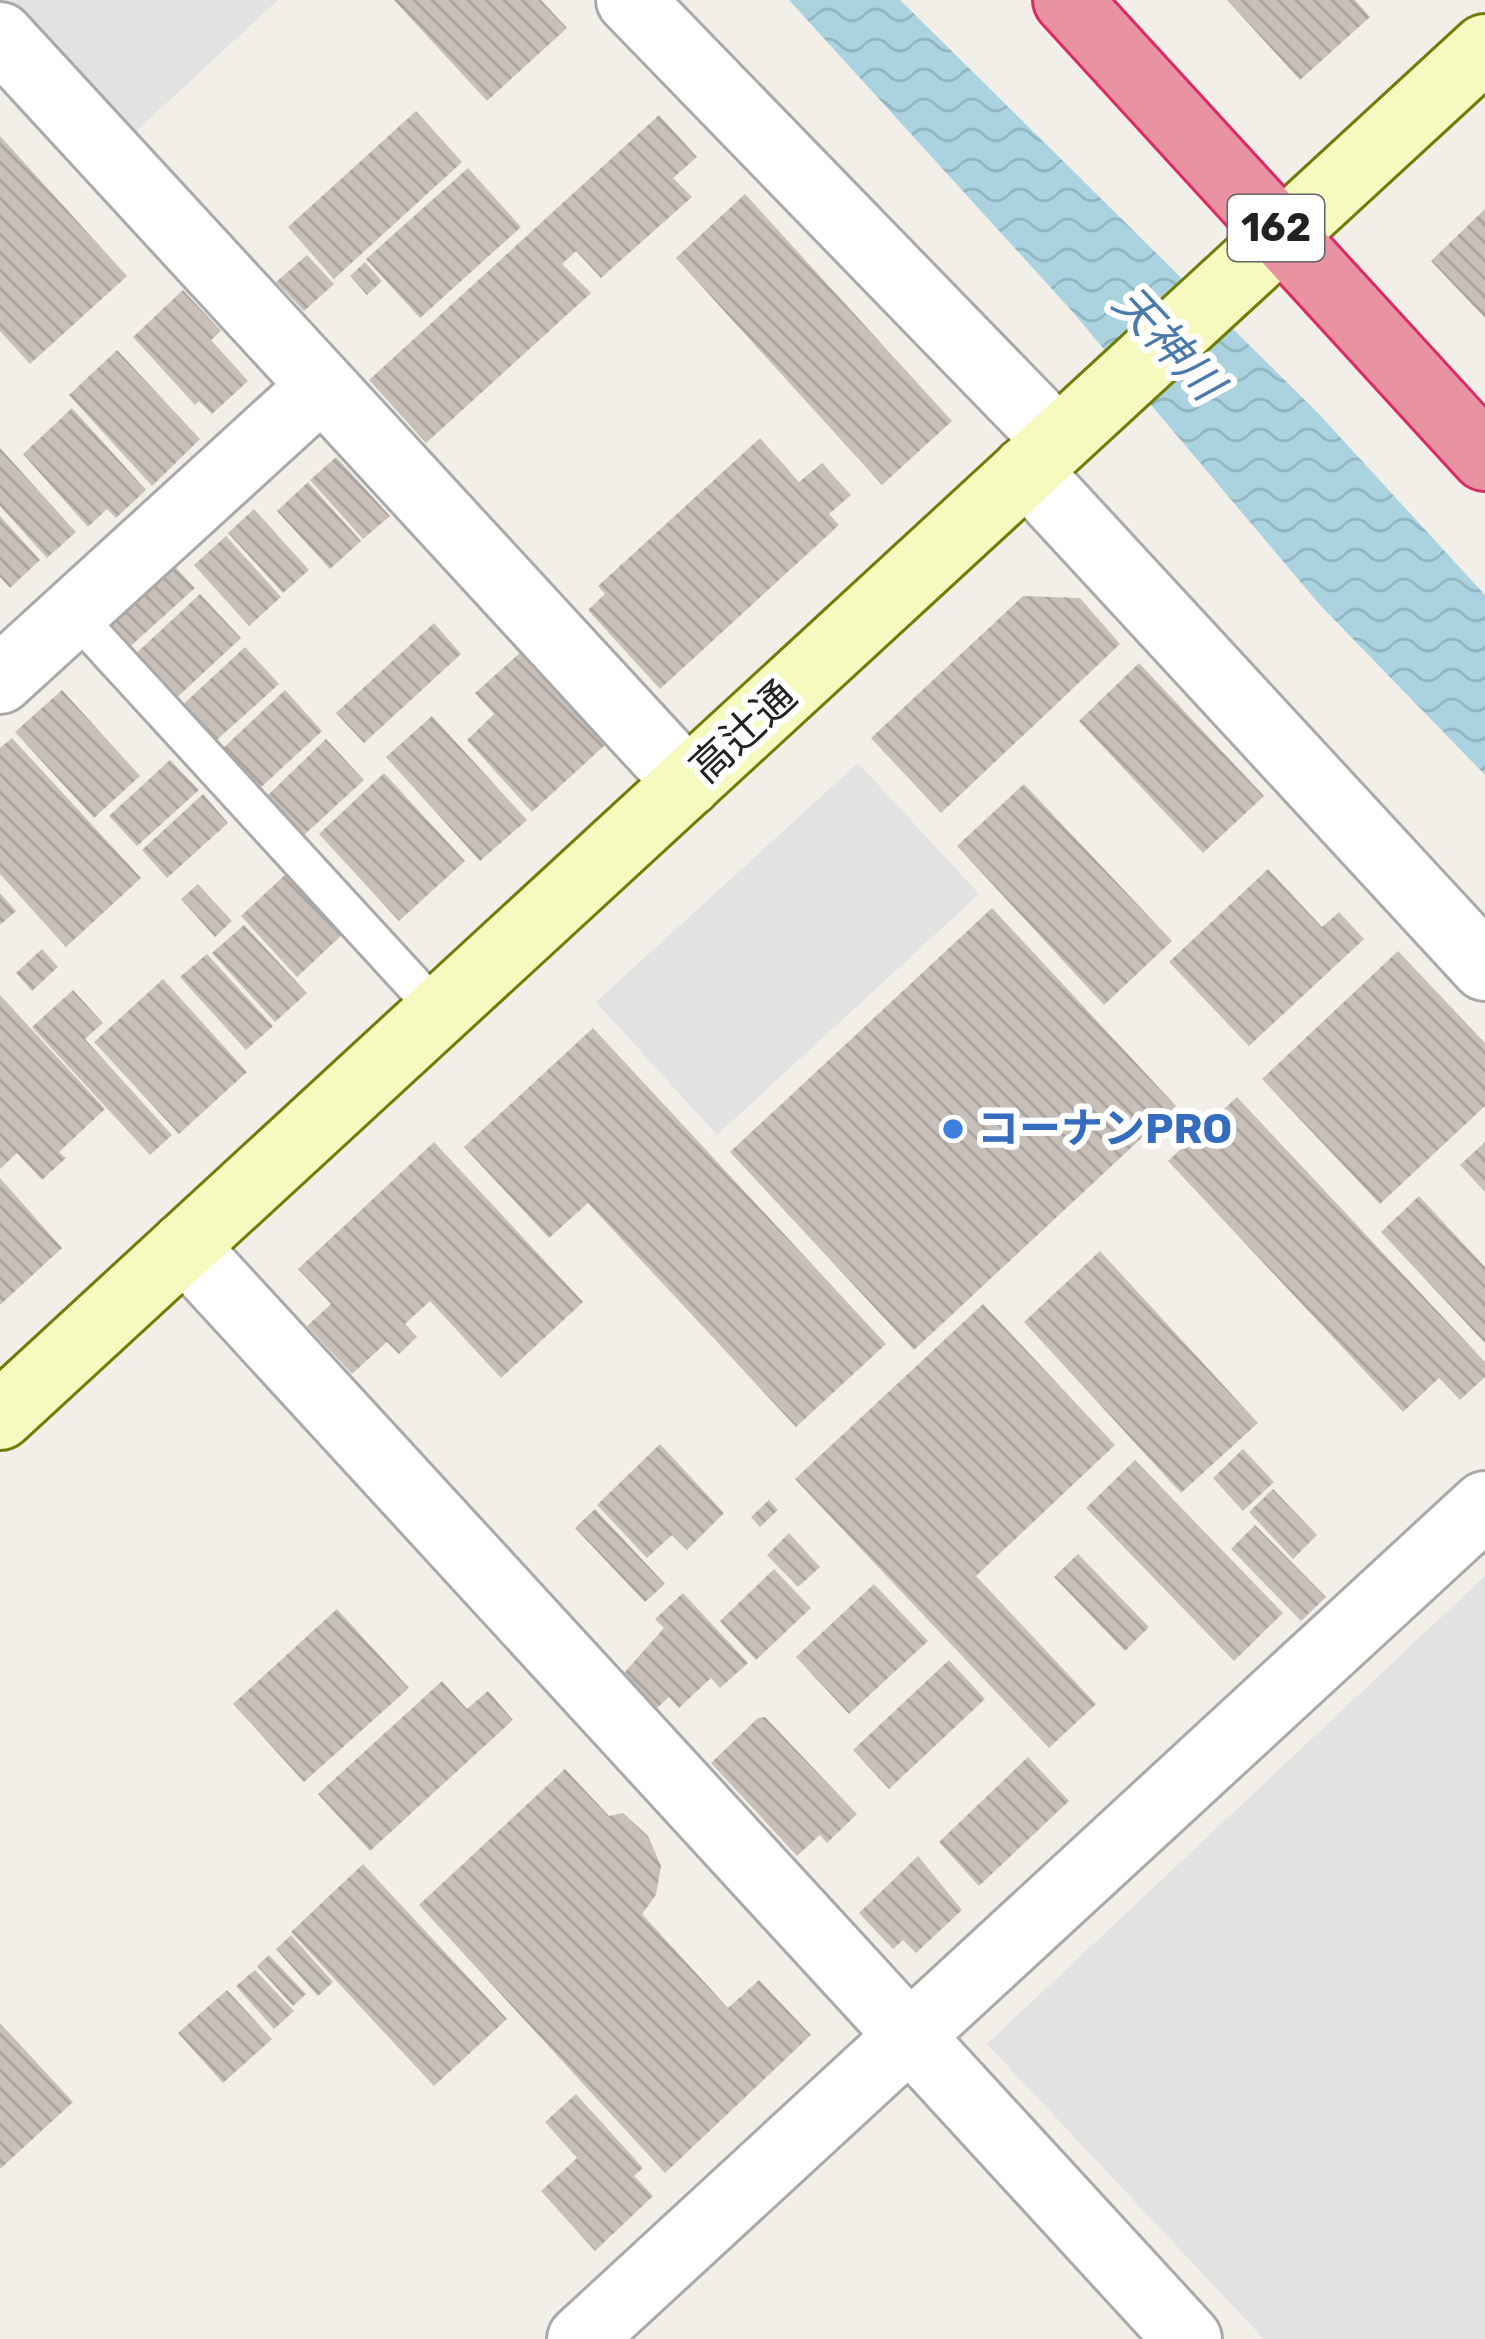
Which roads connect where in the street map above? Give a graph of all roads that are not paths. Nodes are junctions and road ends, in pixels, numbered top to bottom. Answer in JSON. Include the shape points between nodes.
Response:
{"nodes":[{"id":1,"x":630,"y":0,"type":"edge"},
{"id":2,"x":1067,"y":0,"type":"edge"},
{"id":3,"x":3,"y":45,"type":"edge"},
{"id":4,"x":1485,"y":48,"type":"edge"},
{"id":5,"x":1283,"y":236,"type":"junction"},
{"id":6,"x":322,"y":386,"type":"junction"},
{"id":7,"x":1062,"y":436,"type":"junction"},
{"id":8,"x":1485,"y":457,"type":"edge"},
{"id":9,"x":74,"y":613,"type":"junction"},
{"id":10,"x":0,"y":680,"type":"edge"},
{"id":11,"x":688,"y":783,"type":"junction"},
{"id":12,"x":1485,"y":967,"type":"edge"},
{"id":13,"x":439,"y":1012,"type":"junction"},
{"id":14,"x":184,"y":1246,"type":"junction"},
{"id":15,"x":0,"y":1416,"type":"edge"},
{"id":16,"x":1485,"y":1504,"type":"edge"},
{"id":17,"x":910,"y":2036,"type":"junction"},
{"id":18,"x":581,"y":2339,"type":"edge"},
{"id":19,"x":1188,"y":2339,"type":"edge"}],
"edges":[{"from":1,"to":7,"type":"street"},
{"from":2,"to":5,"type":"highway","number":"162"},
{"from":3,"to":6,"type":"street"},
{"from":4,"to":5,"type":"street","name":"高辻通"},
{"from":5,"to":7,"type":"street","name":"高辻通"},
{"from":5,"to":8,"type":"highway","number":"162"},
{"from":6,"to":9,"type":"street"},
{"from":6,"to":11,"type":"street"},
{"from":7,"to":11,"type":"street","name":"高辻通"},
{"from":7,"to":12,"type":"street"},
{"from":9,"to":10,"type":"street"},
{"from":9,"to":13,"type":"lane"},
{"from":11,"to":13,"type":"street","name":"高辻通"},
{"from":13,"to":14,"type":"street","name":"高辻通"},
{"from":14,"to":15,"type":"street","name":"高辻通"},
{"from":14,"to":17,"type":"street"},
{"from":16,"to":17,"type":"street"},
{"from":17,"to":18,"type":"street"},
{"from":17,"to":19,"type":"street"}]}
